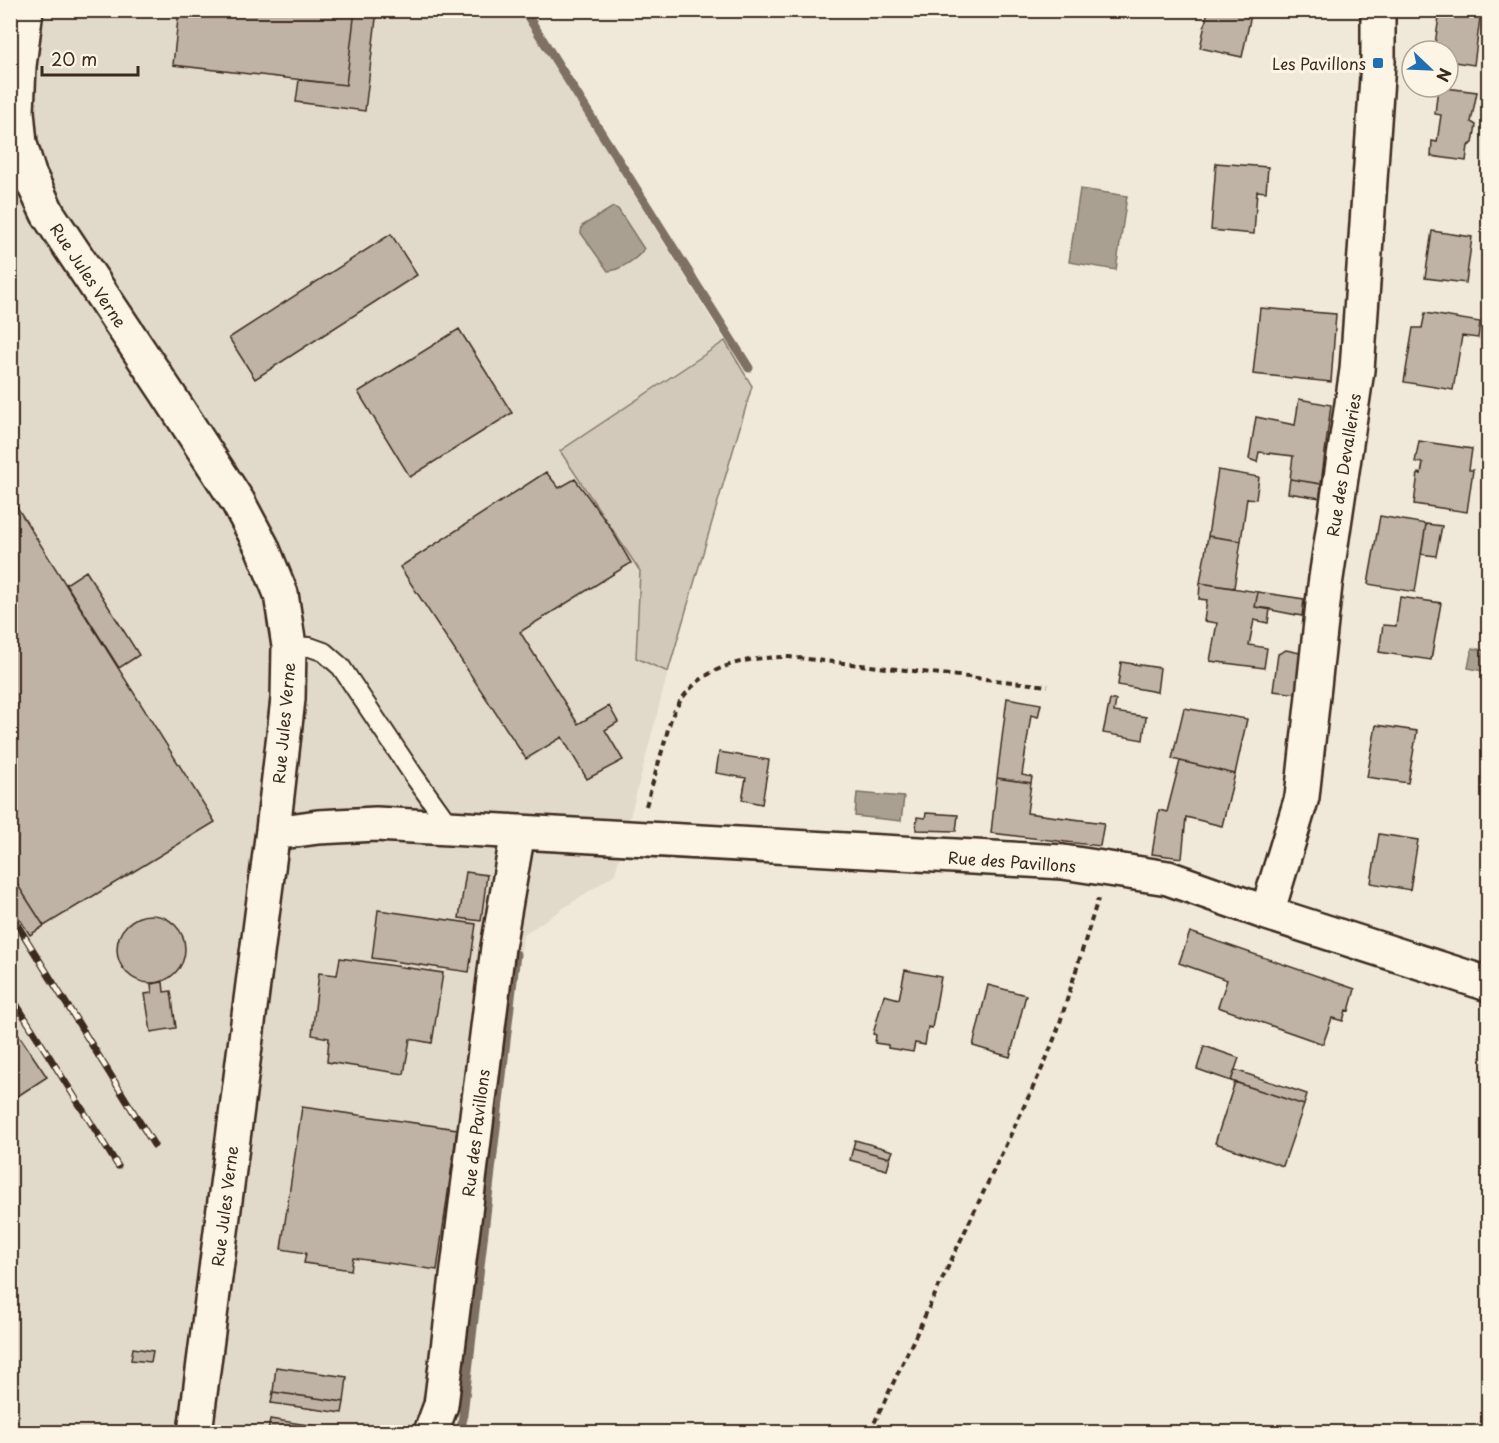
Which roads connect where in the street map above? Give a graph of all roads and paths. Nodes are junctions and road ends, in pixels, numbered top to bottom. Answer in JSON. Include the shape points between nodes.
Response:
{"nodes":[{"id":1,"x":26,"y":10,"type":"edge"},
{"id":2,"x":1378,"y":10,"type":"edge"},
{"id":3,"x":289,"y":646,"type":"junction"},
{"id":4,"x":1048,"y":686,"type":"dead end"},
{"id":5,"x":451,"y":828,"type":"junction"},
{"id":6,"x":273,"y":830,"type":"junction"},
{"id":7,"x":518,"y":832,"type":"junction"},
{"id":8,"x":636,"y":839,"type":"junction"},
{"id":9,"x":1104,"y":868,"type":"junction"},
{"id":10,"x":1267,"y":912,"type":"junction"},
{"id":11,"x":1488,"y":984,"type":"edge"},
{"id":12,"x":195,"y":1432,"type":"edge"},
{"id":13,"x":432,"y":1432,"type":"edge"},
{"id":14,"x":870,"y":1432,"type":"edge"}],
"edges":[{"from":1,"to":3,"type":"street","name":"Rue Jules Verne","via":[[17,111],[20,144],[29,174],[48,214],[238,502],[281,594]]},
{"from":2,"to":10,"type":"street","name":"Rue des Devalleries","via":[[1378,63],[1357,370],[1325,585],[1302,796]]},
{"from":3,"to":5,"type":"lane","via":[[324,652],[340,667]]},
{"from":3,"to":6,"type":"street","name":"Rue Jules Verne","via":[[288,699]]},
{"from":4,"to":8,"type":"path","via":[[789,657],[733,662],[697,682],[672,715]]},
{"from":5,"to":6,"type":"street","name":"Rue des Pavillons","via":[[376,824]]},
{"from":5,"to":7,"type":"street","name":"Rue des Pavillons"},
{"from":6,"to":12,"type":"street","name":"Rue Jules Verne"},
{"from":7,"to":8,"type":"street","name":"Rue des Pavillons"},
{"from":7,"to":13,"type":"street","name":"Rue des Pavillons","via":[[498,947],[441,1405]]},
{"from":8,"to":9,"type":"street","name":"Rue des Pavillons","via":[[1063,862]]},
{"from":9,"to":10,"type":"street","name":"Rue des Pavillons","via":[[1168,878]]},
{"from":9,"to":14,"type":"path","via":[[1096,908],[1045,1062]]},
{"from":10,"to":11,"type":"street","name":"Rue des Pavillons"}]}
